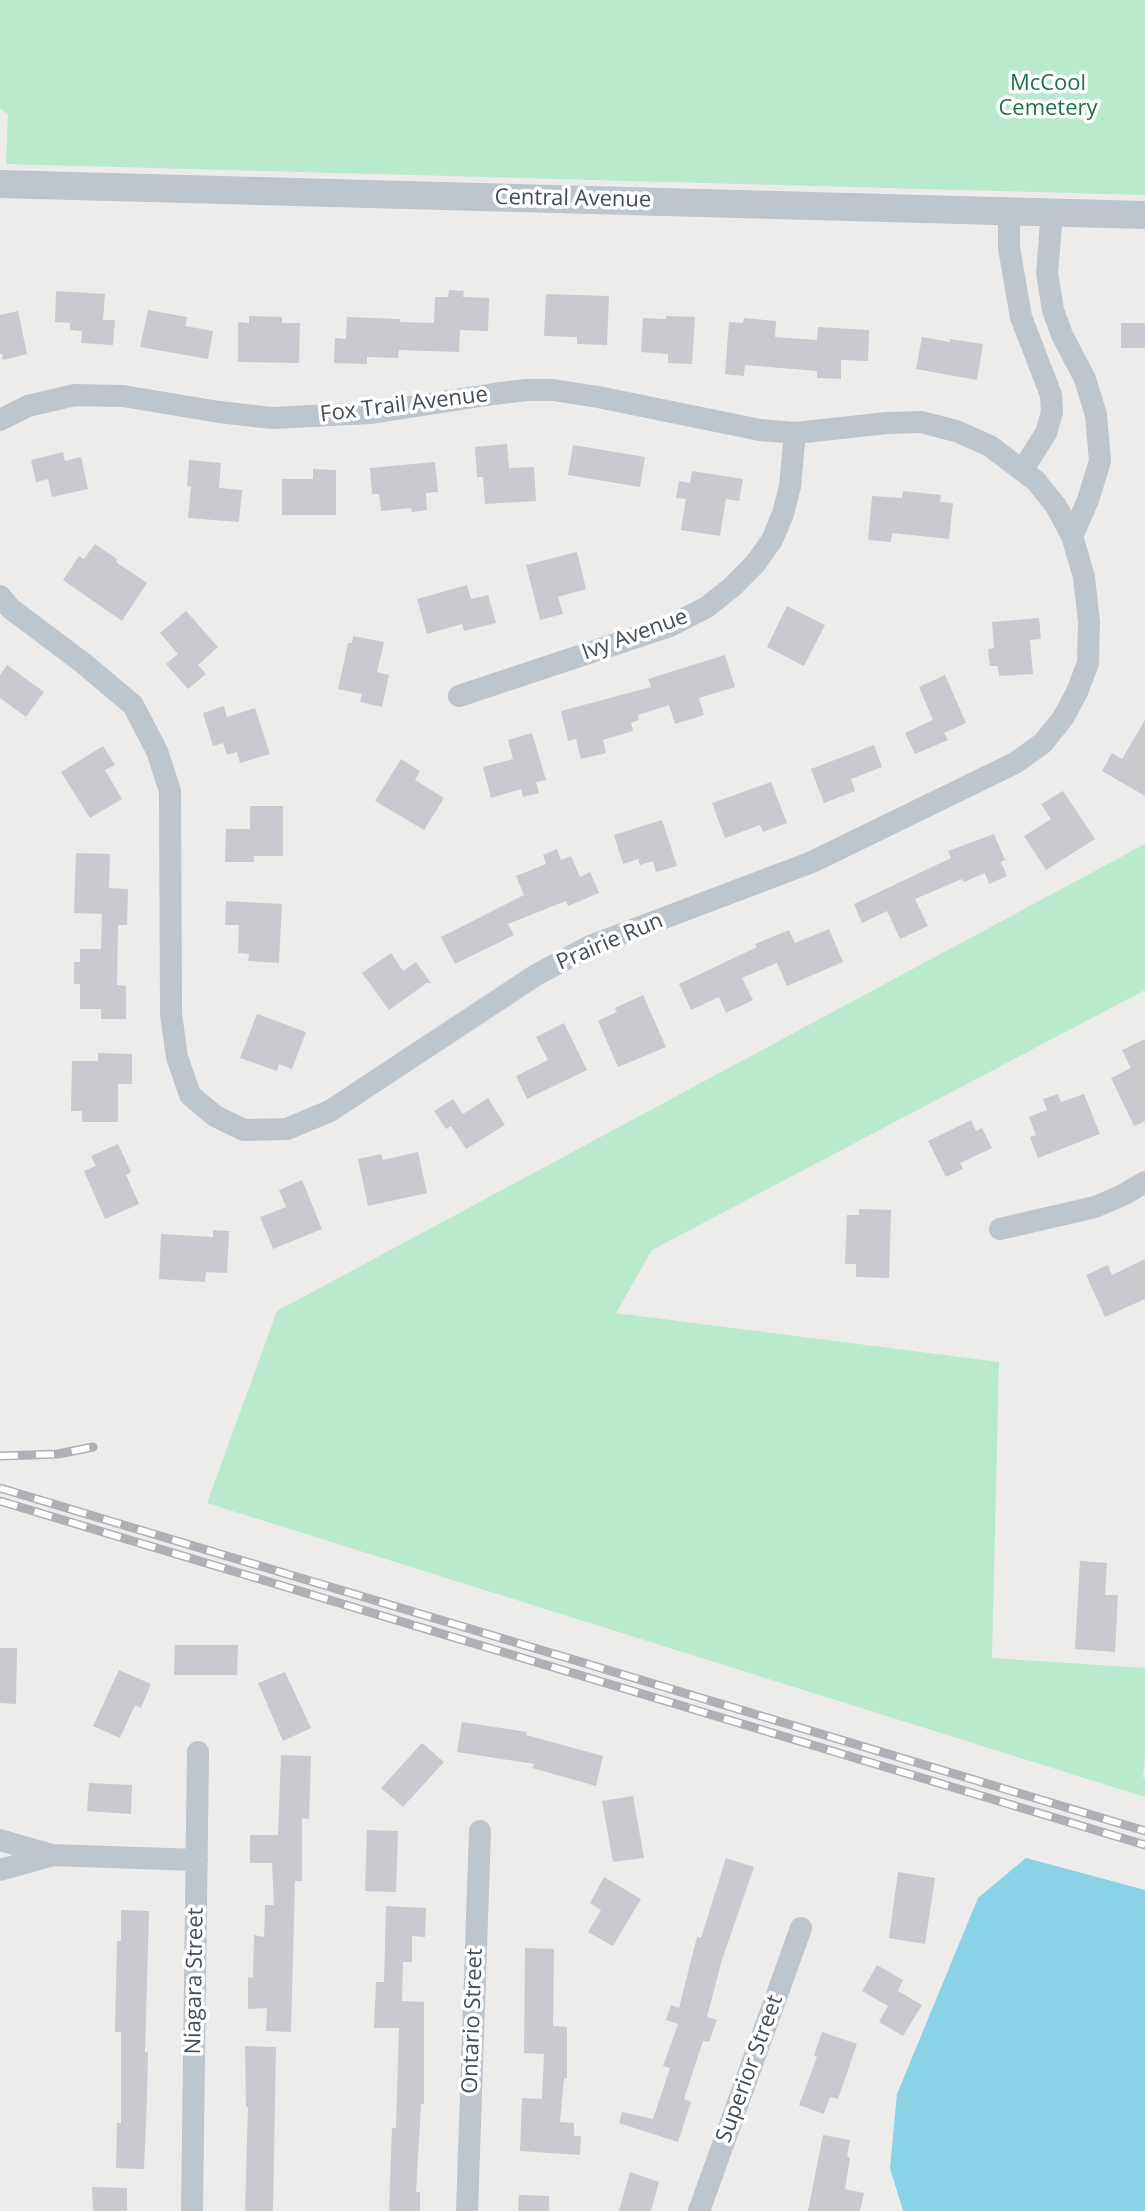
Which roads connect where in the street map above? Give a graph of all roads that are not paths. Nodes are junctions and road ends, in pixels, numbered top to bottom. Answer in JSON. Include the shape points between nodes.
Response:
{"nodes":[{"id":1,"x":0,"y":184,"type":"edge"},
{"id":2,"x":1009,"y":210,"type":"junction"},
{"id":3,"x":1052,"y":212,"type":"junction"},
{"id":4,"x":1145,"y":215,"type":"edge"},
{"id":5,"x":0,"y":420,"type":"edge"},
{"id":6,"x":803,"y":432,"type":"junction"},
{"id":7,"x":1023,"y":469,"type":"junction"},
{"id":8,"x":1072,"y":536,"type":"junction"},
{"id":9,"x":0,"y":596,"type":"edge"},
{"id":10,"x":459,"y":696,"type":"dead end"},
{"id":11,"x":1145,"y":1182,"type":"edge"},
{"id":12,"x":1000,"y":1229,"type":"dead end"},
{"id":13,"x":198,"y":1752,"type":"dead end"},
{"id":14,"x":480,"y":1831,"type":"dead end"},
{"id":15,"x":0,"y":1840,"type":"edge"},
{"id":16,"x":52,"y":1855,"type":"junction"},
{"id":17,"x":197,"y":1860,"type":"junction"},
{"id":18,"x":0,"y":1870,"type":"edge"},
{"id":19,"x":801,"y":1928,"type":"dead end"},
{"id":20,"x":192,"y":2211,"type":"edge"},
{"id":21,"x":467,"y":2211,"type":"edge"},
{"id":22,"x":699,"y":2211,"type":"edge"}],
"edges":[{"from":1,"to":2,"type":"street","name":"Central Avenue"},
{"from":2,"to":3,"type":"street","name":"Central Avenue"},
{"from":2,"to":7,"type":"street","via":[[1009,248],[1021,317],[1052,412],[1046,433]]},
{"from":3,"to":4,"type":"street","name":"Central Avenue"},
{"from":3,"to":8,"type":"street","via":[[1047,273],[1053,310],[1093,403],[1100,461]]},
{"from":5,"to":6,"type":"street","name":"Fox Trail Avenue","via":[[28,406],[75,395],[123,396],[272,418],[371,413],[553,390],[760,430]]},
{"from":6,"to":7,"type":"street","name":"Prairie Run","via":[[921,422],[990,446]]},
{"from":6,"to":10,"type":"street","name":"Ivy Avenue","via":[[772,540],[755,564],[707,607],[670,626]]},
{"from":7,"to":8,"type":"street","name":"Prairie Run","via":[[1056,506]]},
{"from":8,"to":9,"type":"street","name":"Prairie Run","via":[[1084,577],[1088,663],[1063,718],[1043,743],[1015,763],[812,862],[590,946],[536,975],[330,1111],[287,1129],[244,1130],[215,1116],[190,1095],[171,1014],[170,791],[157,751],[133,705]]},
{"from":11,"to":12,"type":"street","via":[[1095,1207]]},
{"from":13,"to":17,"type":"street","name":"Niagara Street"},
{"from":14,"to":21,"type":"street","name":"Ontario Street"},
{"from":15,"to":16,"type":"street"},
{"from":16,"to":17,"type":"street"},
{"from":16,"to":18,"type":"street"},
{"from":17,"to":20,"type":"street","name":"Niagara Street"},
{"from":19,"to":22,"type":"street","name":"Superior Street"}]}
